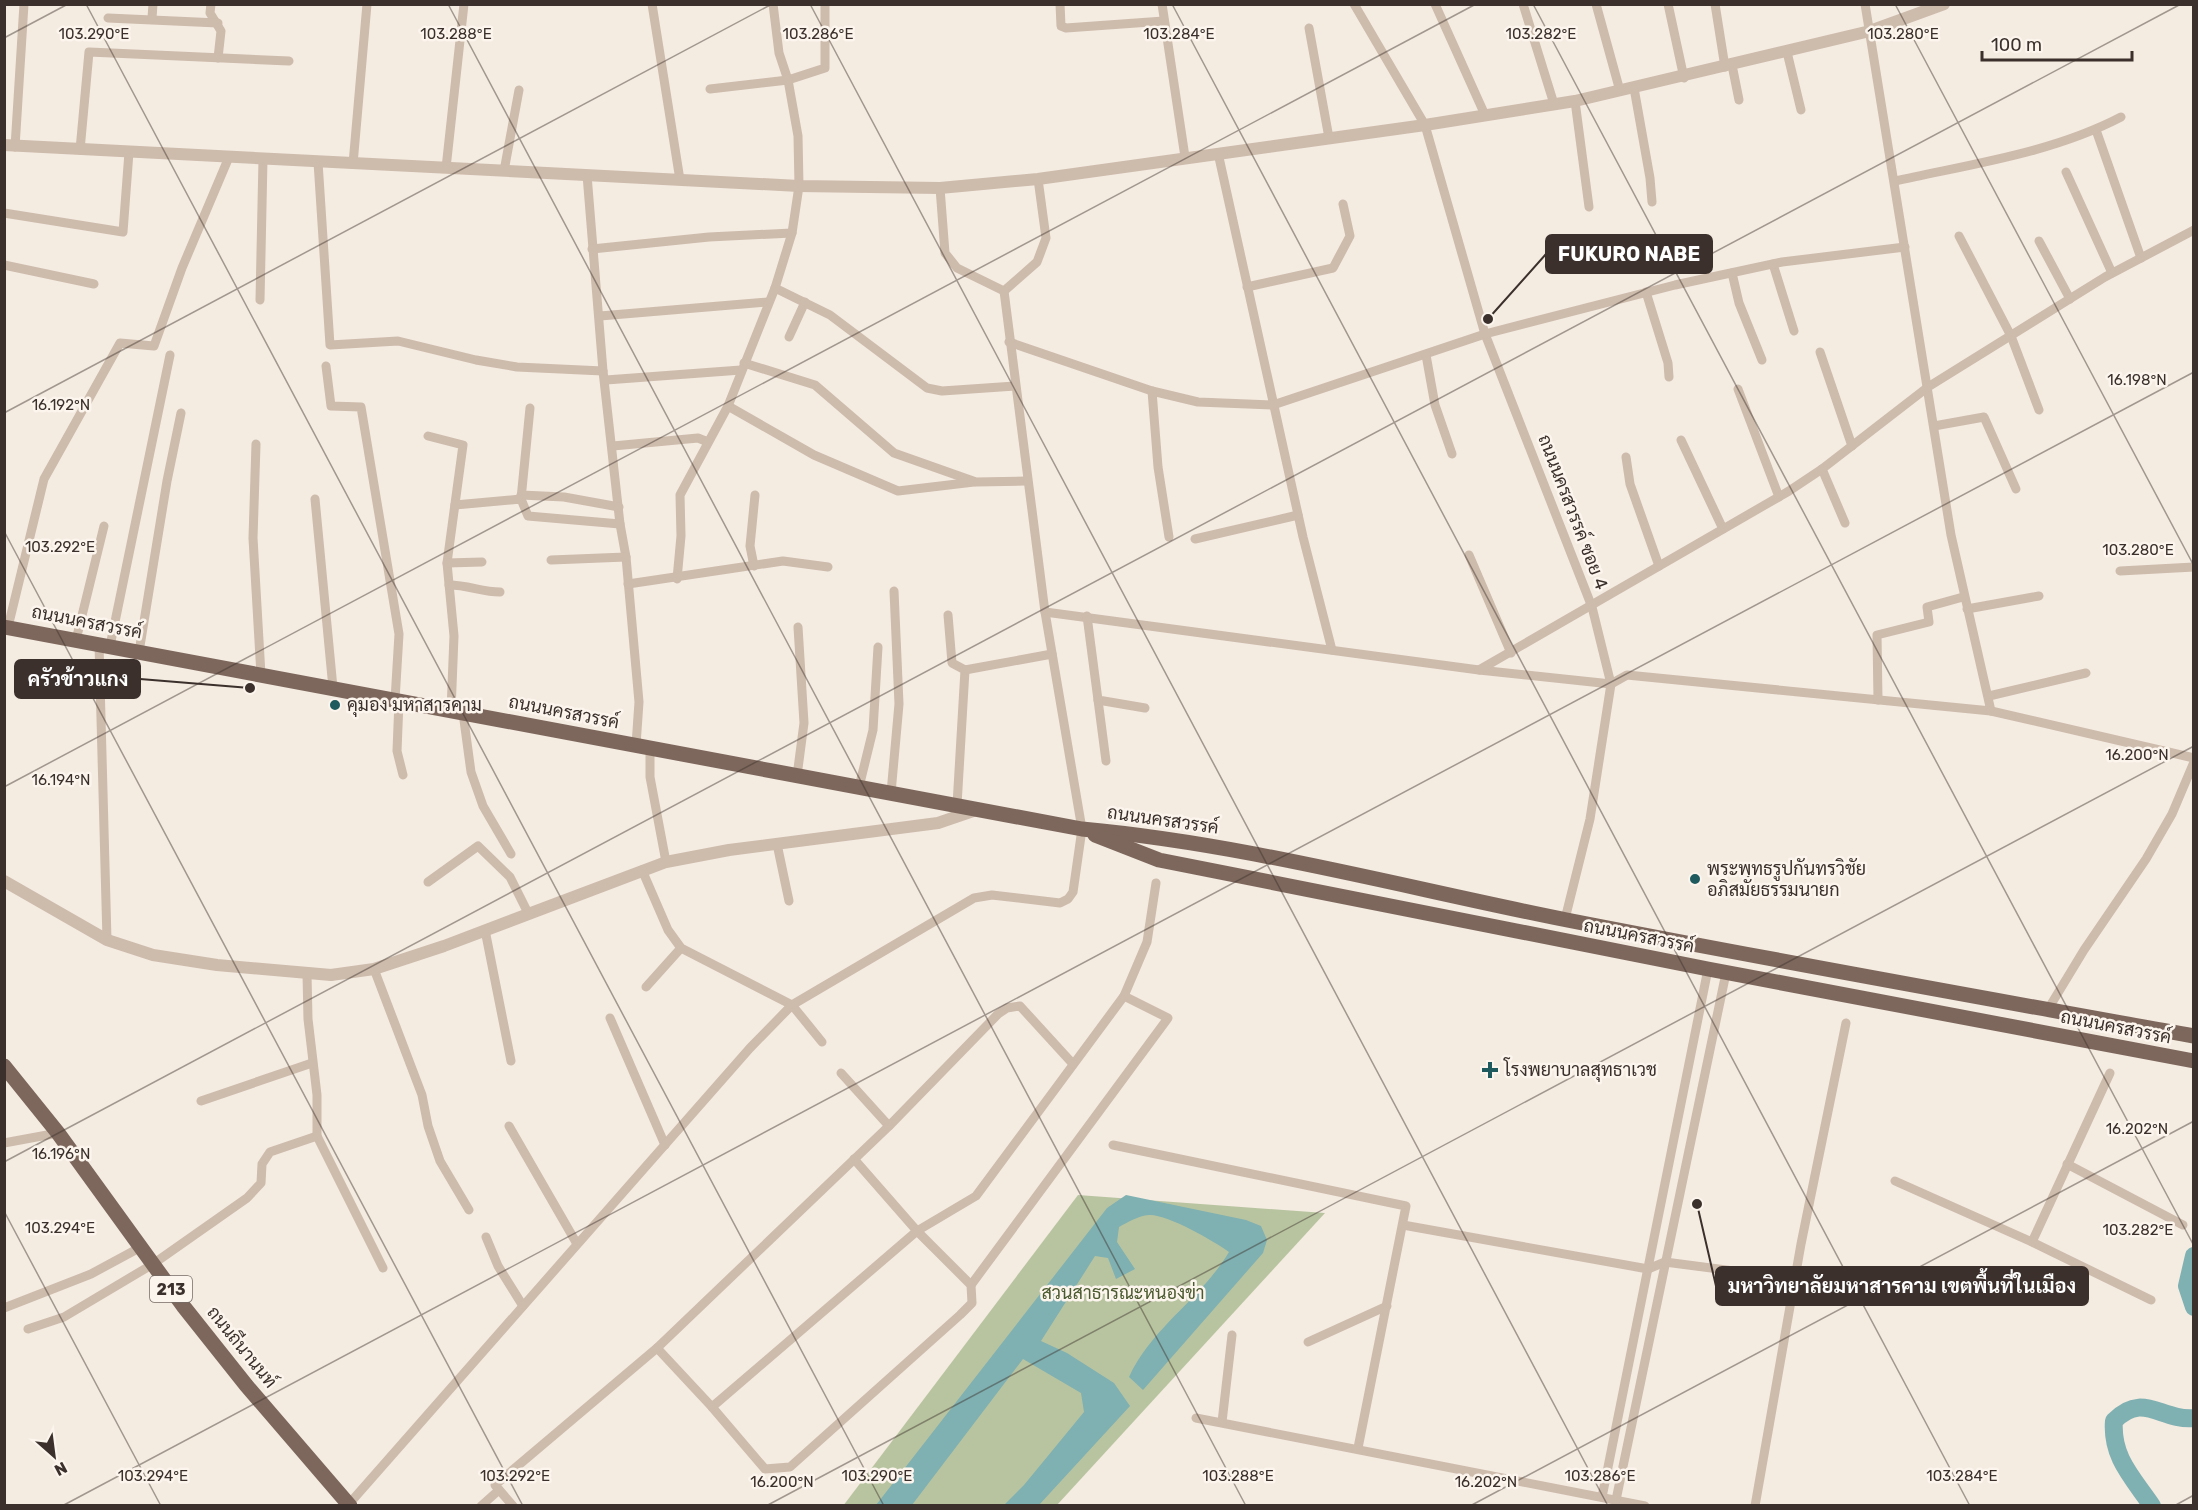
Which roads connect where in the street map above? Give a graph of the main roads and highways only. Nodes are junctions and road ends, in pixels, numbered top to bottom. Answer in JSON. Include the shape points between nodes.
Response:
{"nodes":[{"id":1,"x":6,"y":627,"type":"edge"},
{"id":2,"x":1082,"y":829,"type":"junction"},
{"id":3,"x":1152,"y":836,"type":"junction"},
{"id":4,"x":1147,"y":857,"type":"junction"},
{"id":5,"x":1967,"y":995,"type":"junction"},
{"id":6,"x":1963,"y":1017,"type":"junction"},
{"id":7,"x":2193,"y":1036,"type":"edge"},
{"id":8,"x":2193,"y":1061,"type":"edge"},
{"id":9,"x":4,"y":1066,"type":"edge"},
{"id":10,"x":350,"y":1505,"type":"edge"}],
"edges":[{"from":1,"to":2,"type":"main road","name":"ถนนนครสวรรค์"},
{"from":2,"to":3,"type":"main road","name":"ถนนนครสวรรค์"},
{"from":2,"to":4,"type":"main road","name":"ถนนนครสวรรค์"},
{"from":3,"to":4,"type":"main road"},
{"from":3,"to":5,"type":"main road","name":"ถนนนครสวรรค์","via":[[1268,856],[1565,920]]},
{"from":4,"to":6,"type":"main road","name":"ถนนนครสวรรค์"},
{"from":5,"to":6,"type":"main road"},
{"from":5,"to":7,"type":"main road","name":"ถนนนครสวรรค์"},
{"from":6,"to":8,"type":"main road","name":"ถนนนครสวรรค์"},
{"from":9,"to":10,"type":"main road","name":"ถนนถีนานนท์","number":"213","via":[[58,1132],[184,1307]]}]}
